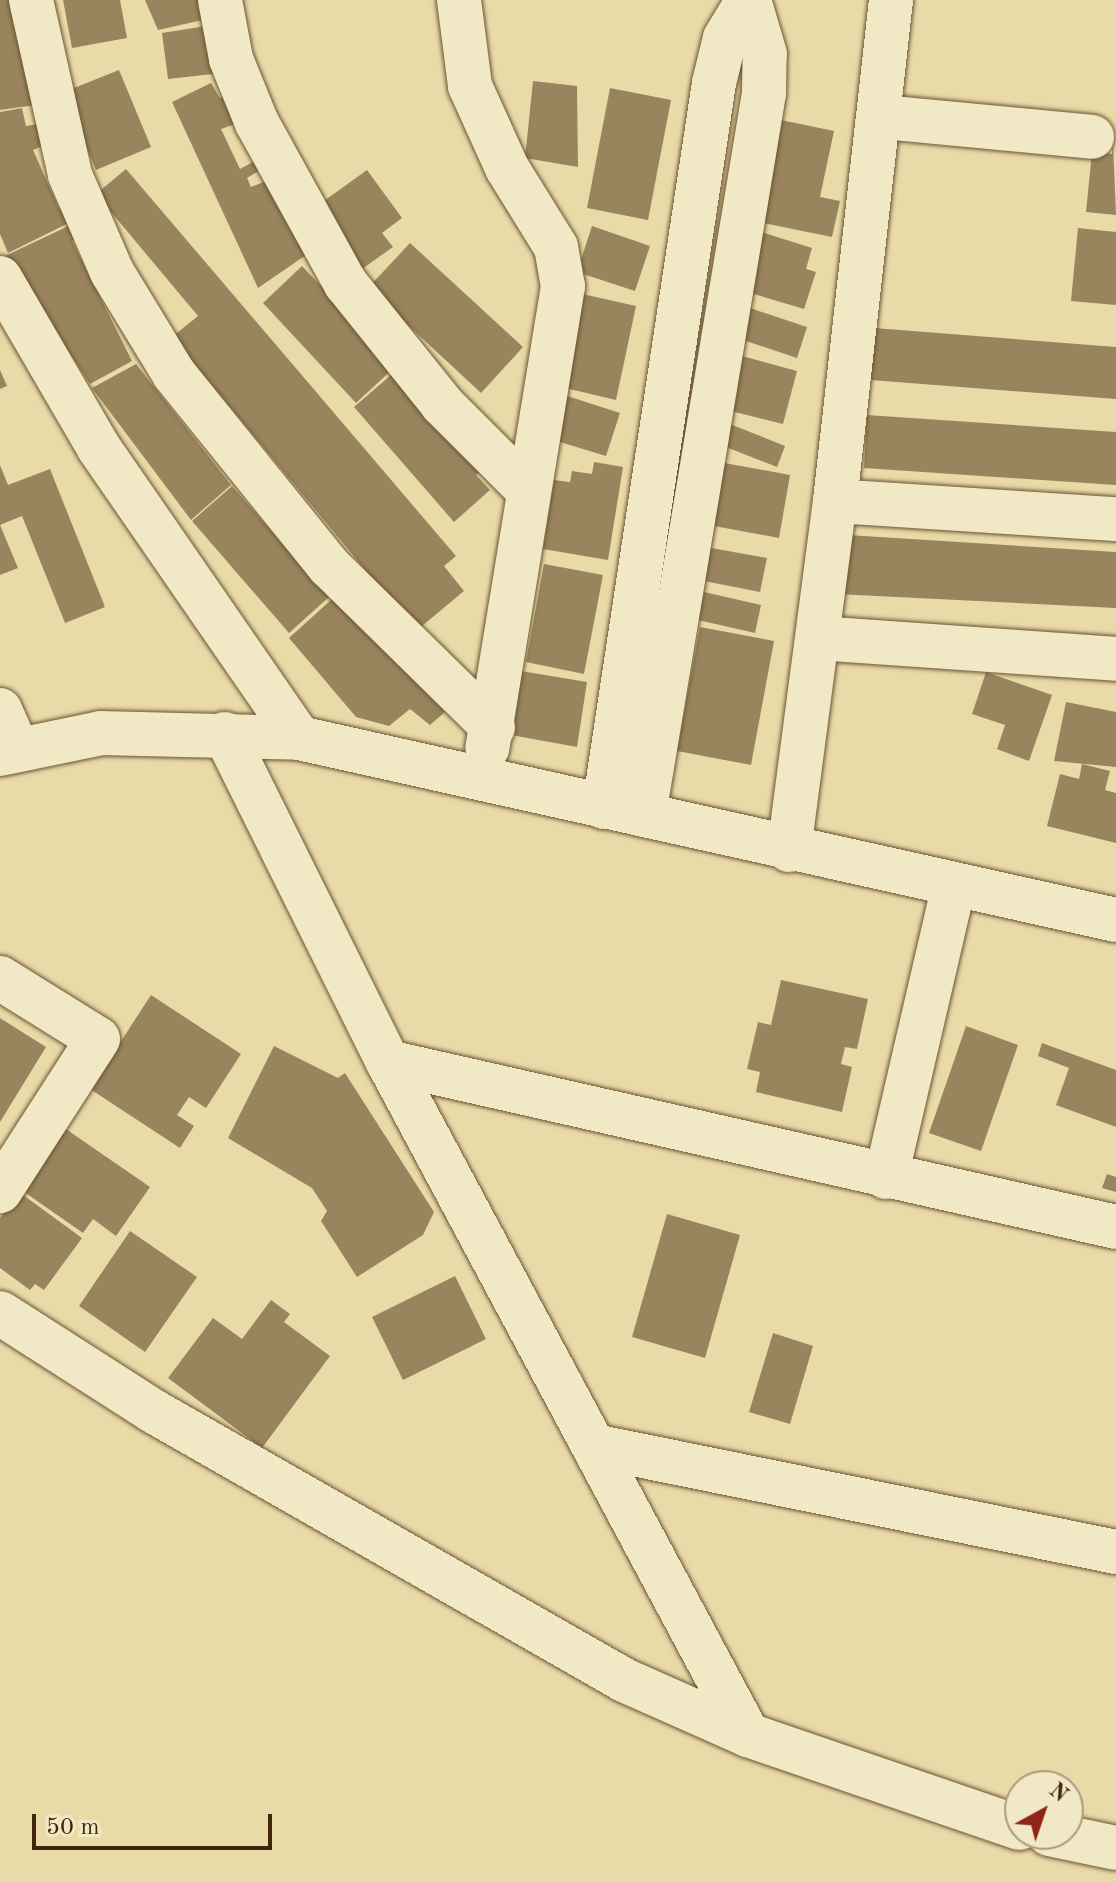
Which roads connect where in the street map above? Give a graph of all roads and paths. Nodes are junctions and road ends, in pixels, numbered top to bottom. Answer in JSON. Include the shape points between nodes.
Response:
{"nodes":[{"id":1,"x":31,"y":0,"type":"edge"},
{"id":2,"x":220,"y":0,"type":"edge"},
{"id":3,"x":459,"y":0,"type":"edge"},
{"id":4,"x":748,"y":0,"type":"edge"},
{"id":5,"x":891,"y":0,"type":"edge"},
{"id":6,"x":882,"y":117,"type":"junction"},
{"id":7,"x":1092,"y":137,"type":"dead end"},
{"id":8,"x":0,"y":278,"type":"edge"},
{"id":9,"x":526,"y":488,"type":"junction"},
{"id":10,"x":835,"y":501,"type":"junction"},
{"id":11,"x":1116,"y":519,"type":"edge"},
{"id":12,"x":818,"y":638,"type":"junction"},
{"id":13,"x":1116,"y":659,"type":"edge"},
{"id":14,"x":493,"y":727,"type":"junction"},
{"id":15,"x":225,"y":734,"type":"junction"},
{"id":16,"x":5,"y":737,"type":"edge"},
{"id":17,"x":299,"y":738,"type":"junction"},
{"id":18,"x":478,"y":781,"type":"junction"},
{"id":19,"x":624,"y":811,"type":"junction"},
{"id":20,"x":789,"y":850,"type":"junction"},
{"id":21,"x":954,"y":885,"type":"junction"},
{"id":22,"x":1116,"y":920,"type":"edge"},
{"id":23,"x":0,"y":978,"type":"edge"},
{"id":24,"x":388,"y":1062,"type":"junction"},
{"id":25,"x":886,"y":1177,"type":"junction"},
{"id":26,"x":0,"y":1191,"type":"edge"},
{"id":27,"x":1116,"y":1227,"type":"edge"},
{"id":28,"x":0,"y":1313,"type":"edge"},
{"id":29,"x":594,"y":1446,"type":"junction"},
{"id":30,"x":1116,"y":1552,"type":"edge"},
{"id":31,"x":748,"y":1735,"type":"junction"},
{"id":32,"x":1004,"y":1823,"type":"edge"},
{"id":33,"x":1084,"y":1841,"type":"edge"},
{"id":34,"x":1116,"y":1848,"type":"edge"}],
"edges":[{"from":1,"to":14,"type":"street","via":[[70,175],[112,272],[174,374],[329,566]]},
{"from":2,"to":9,"type":"street","via":[[231,59],[257,123],[346,284],[442,404]]},
{"from":3,"to":9,"type":"street","via":[[470,86],[486,128],[561,266],[561,305]]},
{"from":4,"to":19,"type":"street","via":[[765,54],[764,93]]},
{"from":5,"to":6,"type":"street"},
{"from":6,"to":7,"type":"street"},
{"from":6,"to":10,"type":"street"},
{"from":8,"to":17,"type":"street","via":[[99,448]]},
{"from":9,"to":14,"type":"street"},
{"from":10,"to":11,"type":"street"},
{"from":10,"to":12,"type":"street"},
{"from":12,"to":13,"type":"street"},
{"from":12,"to":20,"type":"street"},
{"from":14,"to":18,"type":"street"},
{"from":15,"to":16,"type":"street"},
{"from":15,"to":17,"type":"street"},
{"from":15,"to":24,"type":"street"},
{"from":17,"to":18,"type":"street"},
{"from":18,"to":19,"type":"street"},
{"from":19,"to":20,"type":"street"},
{"from":20,"to":21,"type":"street"},
{"from":21,"to":22,"type":"street"},
{"from":21,"to":25,"type":"street"},
{"from":23,"to":26,"type":"street","via":[[98,1039]]},
{"from":24,"to":25,"type":"street"},
{"from":24,"to":29,"type":"street"},
{"from":25,"to":27,"type":"street"},
{"from":28,"to":31,"type":"street","via":[[153,1411],[624,1680]]},
{"from":29,"to":30,"type":"street"},
{"from":29,"to":31,"type":"street"},
{"from":31,"to":32,"type":"street"},
{"from":33,"to":34,"type":"street"}]}
